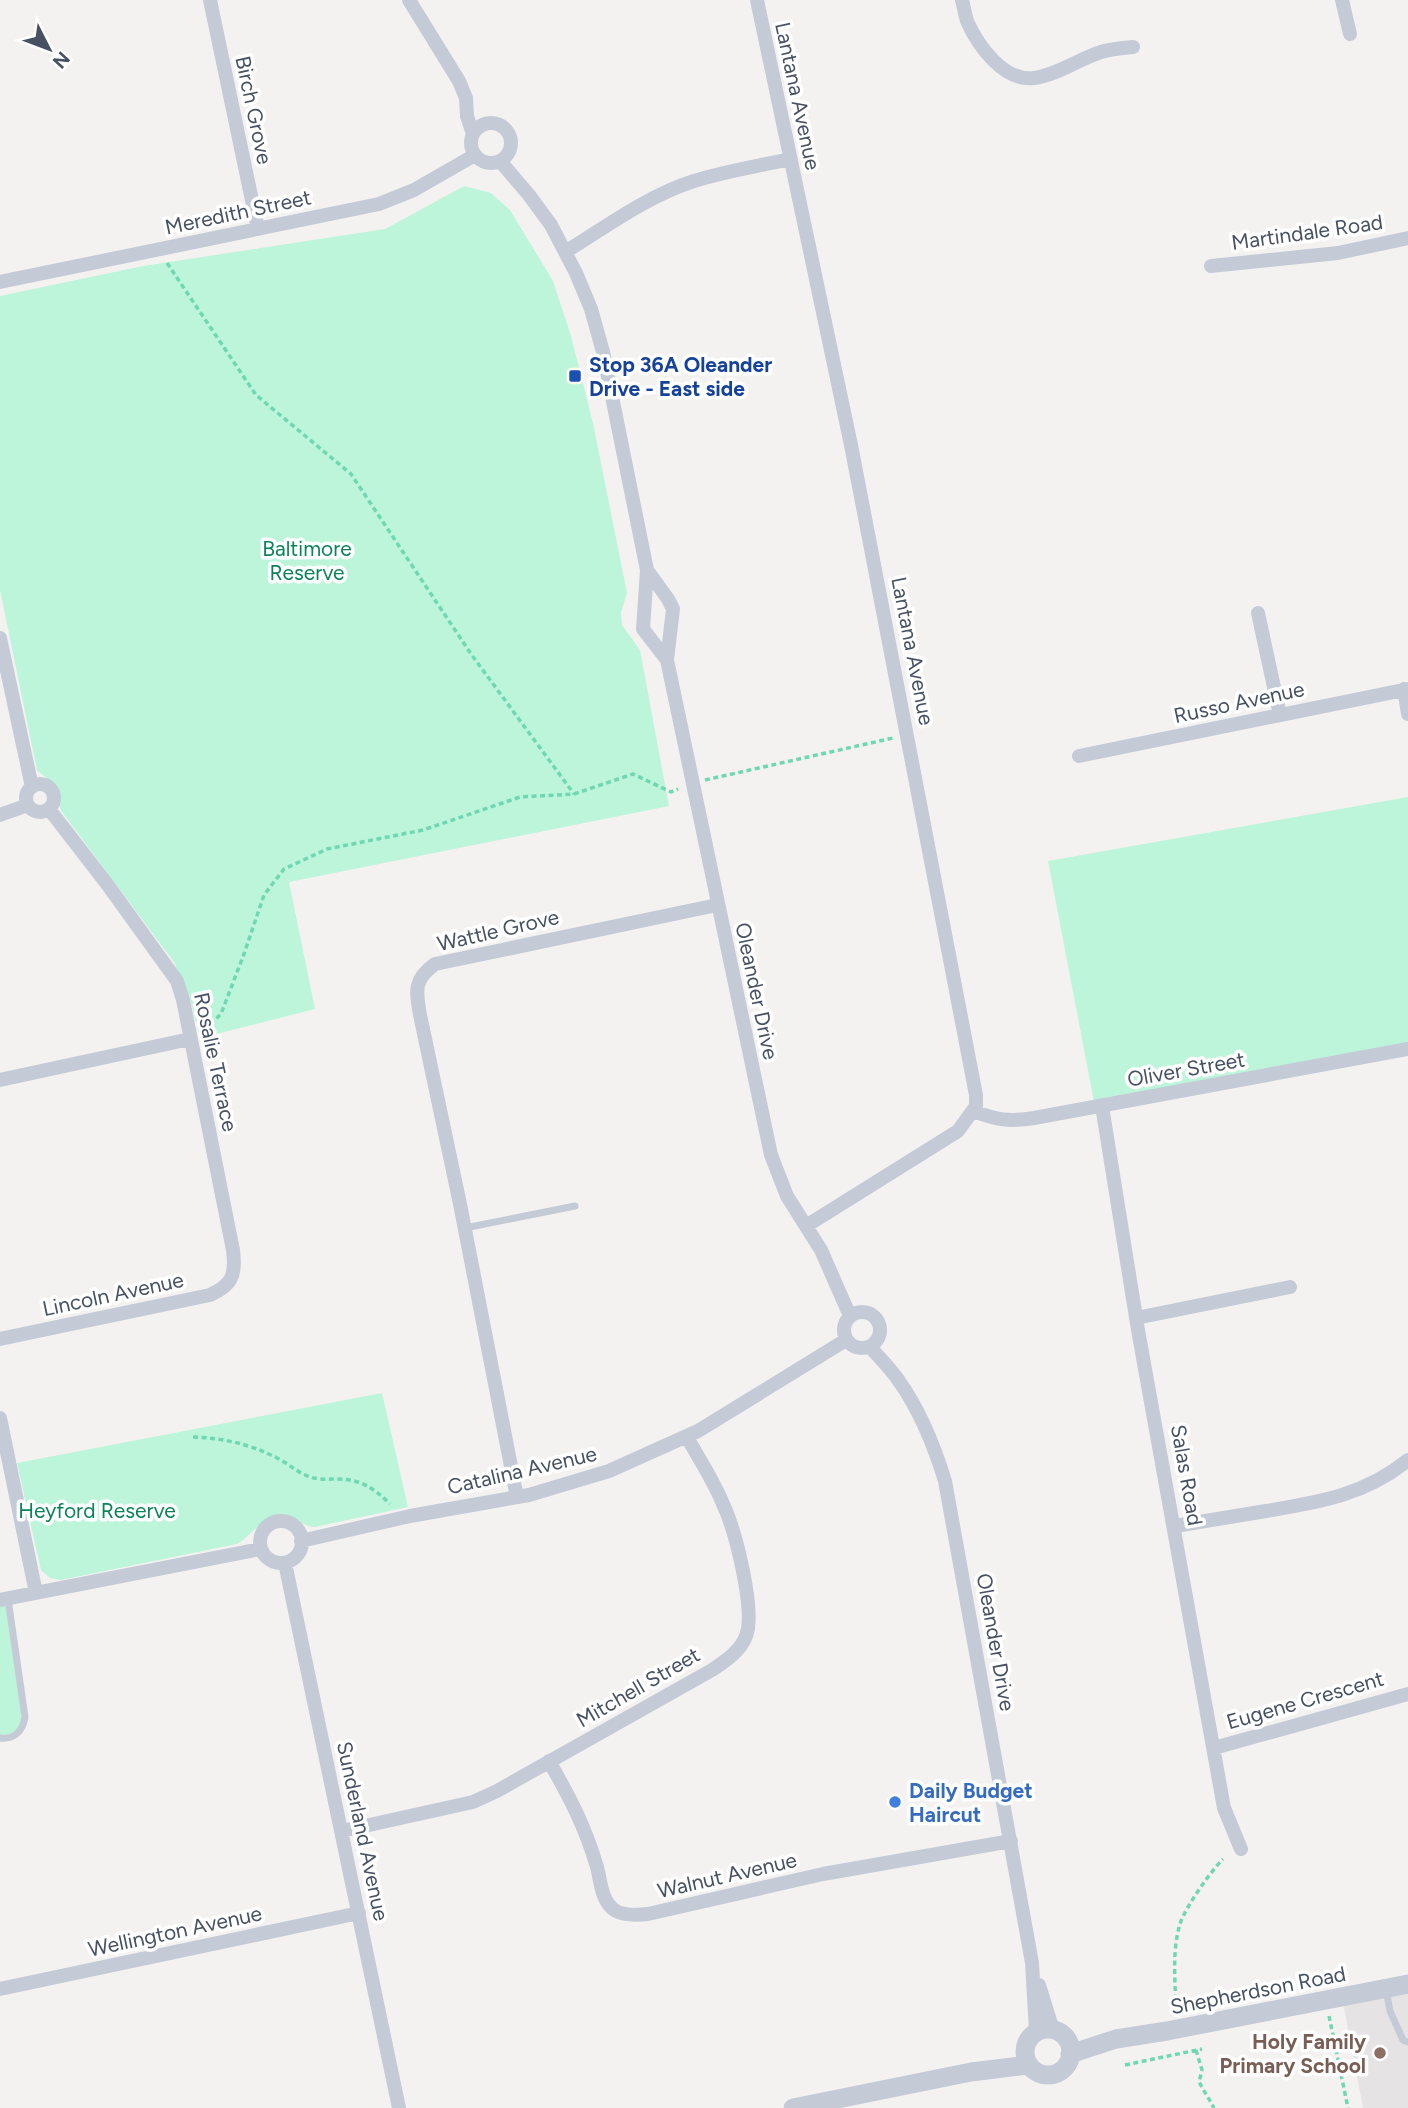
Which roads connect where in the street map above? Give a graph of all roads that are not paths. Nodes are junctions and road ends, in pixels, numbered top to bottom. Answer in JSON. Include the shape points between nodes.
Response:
{"nodes":[{"id":1,"x":210,"y":0,"type":"edge"},
{"id":2,"x":409,"y":0,"type":"edge"},
{"id":3,"x":757,"y":0,"type":"edge"},
{"id":4,"x":962,"y":0,"type":"edge"},
{"id":5,"x":1342,"y":0,"type":"edge"},
{"id":6,"x":1350,"y":34,"type":"dead end"},
{"id":7,"x":1133,"y":47,"type":"dead end"},
{"id":8,"x":466,"y":98,"type":"junction"},
{"id":9,"x":490,"y":123,"type":"junction"},
{"id":10,"x":473,"y":134,"type":"junction"},
{"id":11,"x":475,"y":155,"type":"junction"},
{"id":12,"x":790,"y":159,"type":"junction"},
{"id":13,"x":500,"y":161,"type":"junction"},
{"id":14,"x":258,"y":229,"type":"junction"},
{"id":15,"x":1408,"y":238,"type":"edge"},
{"id":16,"x":565,"y":252,"type":"junction"},
{"id":17,"x":1211,"y":266,"type":"dead end"},
{"id":18,"x":0,"y":282,"type":"edge"},
{"id":19,"x":647,"y":570,"type":"junction"},
{"id":20,"x":1258,"y":612,"type":"dead end"},
{"id":21,"x":0,"y":638,"type":"edge"},
{"id":22,"x":667,"y":660,"type":"junction"},
{"id":23,"x":1406,"y":689,"type":"edge"},
{"id":24,"x":1408,"y":714,"type":"edge"},
{"id":25,"x":1280,"y":715,"type":"junction"},
{"id":26,"x":1079,"y":756,"type":"dead end"},
{"id":27,"x":32,"y":787,"type":"junction"},
{"id":28,"x":28,"y":804,"type":"junction"},
{"id":29,"x":49,"y":809,"type":"junction"},
{"id":30,"x":0,"y":815,"type":"edge"},
{"id":31,"x":717,"y":905,"type":"junction"},
{"id":32,"x":190,"y":1038,"type":"junction"},
{"id":33,"x":1408,"y":1049,"type":"edge"},
{"id":34,"x":0,"y":1080,"type":"edge"},
{"id":35,"x":1102,"y":1106,"type":"junction"},
{"id":36,"x":973,"y":1111,"type":"junction"},
{"id":37,"x":576,"y":1206,"type":"dead end"},
{"id":38,"x":806,"y":1226,"type":"junction"},
{"id":39,"x":465,"y":1228,"type":"junction"},
{"id":40,"x":230,"y":1280,"type":"joint"},
{"id":41,"x":1290,"y":1287,"type":"dead end"},
{"id":42,"x":850,"y":1316,"type":"junction"},
{"id":43,"x":1136,"y":1318,"type":"junction"},
{"id":44,"x":0,"y":1339,"type":"edge"},
{"id":45,"x":846,"y":1340,"type":"junction"},
{"id":46,"x":870,"y":1347,"type":"junction"},
{"id":47,"x":0,"y":1418,"type":"edge"},
{"id":48,"x":687,"y":1437,"type":"junction"},
{"id":49,"x":1408,"y":1460,"type":"edge"},
{"id":50,"x":517,"y":1497,"type":"junction"},
{"id":51,"x":1175,"y":1526,"type":"junction"},
{"id":52,"x":302,"y":1541,"type":"junction"},
{"id":53,"x":260,"y":1549,"type":"junction"},
{"id":54,"x":285,"y":1563,"type":"junction"},
{"id":55,"x":36,"y":1592,"type":"junction"},
{"id":56,"x":4,"y":1600,"type":"edge"},
{"id":57,"x":1408,"y":1693,"type":"edge"},
{"id":58,"x":0,"y":1738,"type":"edge"},
{"id":59,"x":1214,"y":1748,"type":"junction"},
{"id":60,"x":549,"y":1761,"type":"junction"},
{"id":61,"x":342,"y":1831,"type":"junction"},
{"id":62,"x":1011,"y":1841,"type":"junction"},
{"id":63,"x":1241,"y":1849,"type":"dead end"},
{"id":64,"x":359,"y":1913,"type":"junction"},
{"id":65,"x":1408,"y":1984,"type":"edge"},
{"id":66,"x":0,"y":1989,"type":"edge"},
{"id":67,"x":1385,"y":1989,"type":"junction"},
{"id":68,"x":1057,"y":2039,"type":"junction"},
{"id":69,"x":1408,"y":2042,"type":"edge"},
{"id":70,"x":1026,"y":2057,"type":"junction"},
{"id":71,"x":400,"y":2108,"type":"edge"},
{"id":72,"x":793,"y":2108,"type":"edge"}],
"edges":[{"from":1,"to":14,"type":"street","name":"Birch Grove"},
{"from":2,"to":8,"type":"street"},
{"from":3,"to":12,"type":"street","name":"Lantana Avenue"},
{"from":4,"to":7,"type":"street","via":[[967,21],[985,51],[1020,78],[1041,77],[1102,51]]},
{"from":5,"to":6,"type":"street"},
{"from":8,"to":9,"type":"street"},
{"from":8,"to":10,"type":"street"},
{"from":9,"to":10,"type":"street"},
{"from":9,"to":13,"type":"street","via":[[505,128],[509,135],[511,147]]},
{"from":10,"to":11,"type":"street"},
{"from":11,"to":13,"type":"street","via":[[485,162]]},
{"from":11,"to":14,"type":"street","name":"Meredith Street","via":[[387,202]]},
{"from":12,"to":16,"type":"street","via":[[665,192]]},
{"from":12,"to":36,"type":"street","name":"Lantana Avenue","via":[[851,444],[972,1066]]},
{"from":13,"to":16,"type":"street","name":"Oleander Drive","via":[[537,205]]},
{"from":14,"to":18,"type":"street","name":"Meredith Street"},
{"from":15,"to":17,"type":"street","name":"Martindale Road","via":[[1338,253]]},
{"from":16,"to":19,"type":"street","name":"Oleander Drive","via":[[591,309],[603,352]]},
{"from":19,"to":22,"type":"street","name":"Oleander Drive","via":[[673,609]]},
{"from":19,"to":22,"type":"street","name":"Oleander Drive","via":[[643,629]]},
{"from":20,"to":25,"type":"street"},
{"from":21,"to":27,"type":"street"},
{"from":22,"to":31,"type":"street","name":"Oleander Drive"},
{"from":23,"to":24,"type":"street"},
{"from":23,"to":25,"type":"street","name":"Russo Avenue"},
{"from":25,"to":26,"type":"street","name":"Russo Avenue"},
{"from":27,"to":28,"type":"street","via":[[26,796]]},
{"from":27,"to":29,"type":"street","via":[[43,784],[52,790],[54,800]]},
{"from":28,"to":29,"type":"street","via":[[39,812]]},
{"from":28,"to":30,"type":"street"},
{"from":29,"to":32,"type":"street","name":"Rosalie Terrace","via":[[177,981]]},
{"from":31,"to":38,"type":"street","name":"Oleander Drive","via":[[771,1155]]},
{"from":31,"to":39,"type":"street","name":"Wattle Grove","via":[[447,961],[425,971],[416,994]]},
{"from":32,"to":34,"type":"street"},
{"from":32,"to":40,"type":"street","name":"Rosalie Terrace","via":[[233,1250]]},
{"from":33,"to":35,"type":"street","name":"Oliver Street"},
{"from":35,"to":36,"type":"street","name":"Oliver Street","via":[[1013,1121]]},
{"from":35,"to":43,"type":"street","name":"Salas Road"},
{"from":36,"to":38,"type":"street","via":[[958,1131]]},
{"from":37,"to":39,"type":"lane"},
{"from":38,"to":42,"type":"street","name":"Oleander Drive"},
{"from":39,"to":50,"type":"street","name":"Wattle Grove"},
{"from":40,"to":44,"type":"street","name":"Lincoln Avenue","via":[[210,1295]]},
{"from":41,"to":43,"type":"street"},
{"from":42,"to":45,"type":"street","via":[[844,1327]]},
{"from":42,"to":46,"type":"street","via":[[864,1312],[876,1318],[880,1333]]},
{"from":43,"to":51,"type":"street","name":"Salas Road"},
{"from":45,"to":46,"type":"street","via":[[859,1349]]},
{"from":45,"to":48,"type":"street","name":"Catalina Avenue"},
{"from":46,"to":62,"type":"street","name":"Oleander Drive","via":[[919,1412],[945,1481]]},
{"from":47,"to":55,"type":"street"},
{"from":48,"to":50,"type":"street","name":"Catalina Avenue","via":[[610,1471]]},
{"from":48,"to":60,"type":"street","name":"Mitchell Street","via":[[730,1523],[749,1611],[747,1634],[736,1651],[712,1670]]},
{"from":49,"to":51,"type":"street","via":[[1362,1489],[1325,1502]]},
{"from":50,"to":52,"type":"street","name":"Catalina Avenue"},
{"from":51,"to":59,"type":"street","name":"Salas Road"},
{"from":52,"to":53,"type":"street","via":[[295,1526],[273,1522],[261,1534]]},
{"from":52,"to":54,"type":"street","via":[[296,1556]]},
{"from":53,"to":54,"type":"street","via":[[266,1558]]},
{"from":53,"to":55,"type":"street"},
{"from":54,"to":61,"type":"street","name":"Sunderland Avenue"},
{"from":55,"to":56,"type":"street"},
{"from":56,"to":58,"type":"lane","via":[[25,1717],[20,1732],[9,1739]]},
{"from":57,"to":59,"type":"street","name":"Eugene Crescent"},
{"from":59,"to":63,"type":"street","name":"Salas Road","via":[[1224,1808]]},
{"from":60,"to":61,"type":"street","name":"Mitchell Street","via":[[473,1802]]},
{"from":60,"to":62,"type":"street","name":"Walnut Avenue","via":[[578,1812],[605,1899],[623,1913],[648,1914],[823,1874]]},
{"from":61,"to":64,"type":"street","name":"Sunderland Avenue"},
{"from":62,"to":68,"type":"street","name":"Oleander Drive","via":[[1032,1964]]},
{"from":64,"to":66,"type":"street","name":"Wellington Avenue"},
{"from":64,"to":71,"type":"street","name":"Sunderland Avenue"},
{"from":65,"to":67,"type":"street","name":"Shepherdson Road"},
{"from":67,"to":68,"type":"street","name":"Shepherdson Road","via":[[1116,2039]]},
{"from":67,"to":69,"type":"lane","via":[[1396,2028]]},
{"from":68,"to":70,"type":"street","via":[[1030,2036]]},
{"from":68,"to":70,"type":"street","via":[[1070,2059],[1058,2073],[1041,2074]]},
{"from":70,"to":72,"type":"street","via":[[998,2059],[971,2072]]}]}
